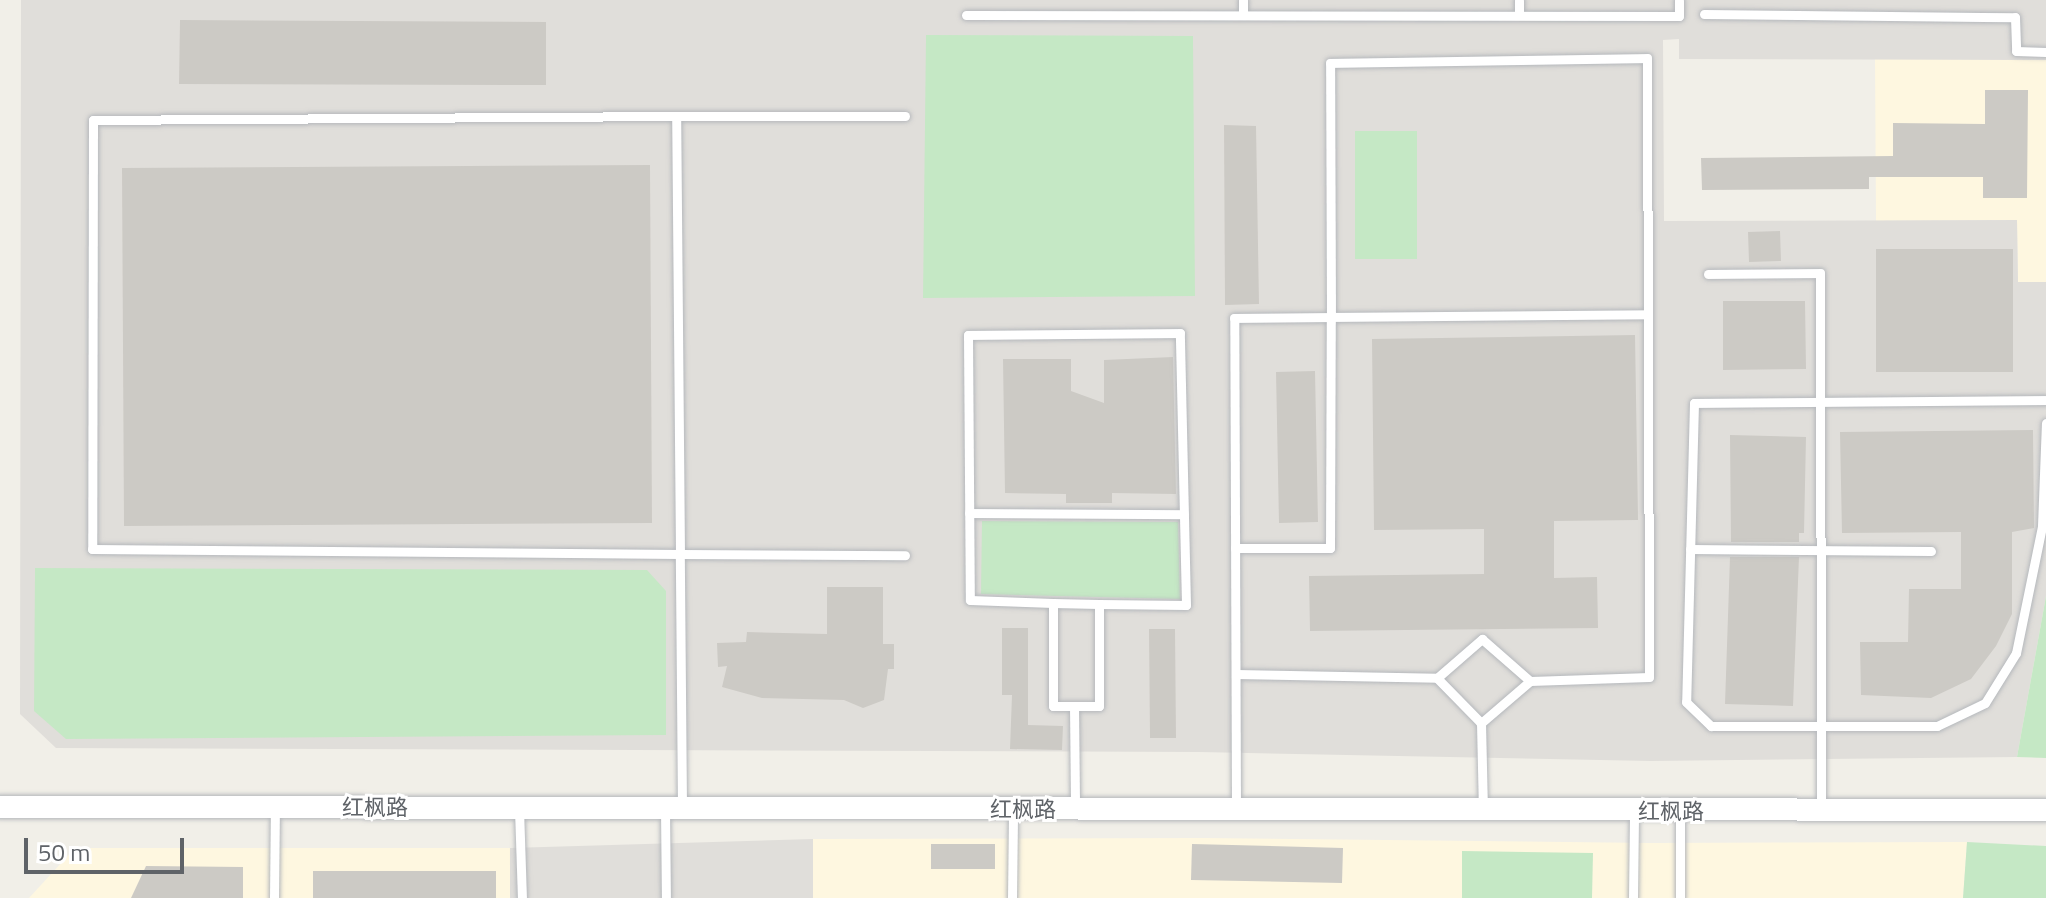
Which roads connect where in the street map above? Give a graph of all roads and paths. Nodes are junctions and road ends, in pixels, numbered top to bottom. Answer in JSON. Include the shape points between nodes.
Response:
{"nodes":[{"id":1,"x":1243,"y":0,"type":"edge"},
{"id":2,"x":1519,"y":0,"type":"edge"},
{"id":3,"x":1679,"y":0,"type":"edge"},
{"id":4,"x":1243,"y":14,"type":"junction"},
{"id":5,"x":1704,"y":14,"type":"dead end"},
{"id":6,"x":966,"y":15,"type":"dead end"},
{"id":7,"x":1519,"y":15,"type":"junction"},
{"id":8,"x":2046,"y":52,"type":"edge"},
{"id":9,"x":676,"y":116,"type":"junction"},
{"id":10,"x":905,"y":116,"type":"dead end"},
{"id":11,"x":1708,"y":274,"type":"dead end"},
{"id":12,"x":1648,"y":314,"type":"junction"},
{"id":13,"x":1331,"y":317,"type":"junction"},
{"id":14,"x":2046,"y":400,"type":"edge"},
{"id":15,"x":1820,"y":402,"type":"junction"},
{"id":16,"x":2046,"y":423,"type":"edge"},
{"id":17,"x":969,"y":513,"type":"junction"},
{"id":18,"x":1184,"y":514,"type":"junction"},
{"id":19,"x":1235,"y":548,"type":"junction"},
{"id":20,"x":1690,"y":549,"type":"junction"},
{"id":21,"x":1820,"y":550,"type":"junction"},
{"id":22,"x":1931,"y":551,"type":"dead end"},
{"id":23,"x":680,"y":554,"type":"junction"},
{"id":24,"x":905,"y":555,"type":"dead end"},
{"id":25,"x":1053,"y":603,"type":"junction"},
{"id":26,"x":1099,"y":604,"type":"junction"},
{"id":27,"x":1236,"y":674,"type":"junction"},
{"id":28,"x":1437,"y":678,"type":"junction"},
{"id":29,"x":1530,"y":681,"type":"junction"},
{"id":30,"x":1074,"y":706,"type":"junction"},
{"id":31,"x":1481,"y":723,"type":"junction"},
{"id":32,"x":1820,"y":726,"type":"junction"},
{"id":33,"x":0,"y":807,"type":"edge"},
{"id":34,"x":275,"y":808,"type":"junction"},
{"id":35,"x":519,"y":809,"type":"junction"},
{"id":36,"x":673,"y":809,"type":"junction"},
{"id":37,"x":1013,"y":810,"type":"junction"},
{"id":38,"x":2046,"y":810,"type":"edge"},
{"id":39,"x":1076,"y":811,"type":"junction"},
{"id":40,"x":1236,"y":811,"type":"junction"},
{"id":41,"x":1483,"y":812,"type":"junction"},
{"id":42,"x":1634,"y":812,"type":"junction"},
{"id":43,"x":1680,"y":812,"type":"junction"},
{"id":44,"x":1821,"y":812,"type":"junction"},
{"id":45,"x":274,"y":898,"type":"edge"},
{"id":46,"x":522,"y":898,"type":"edge"},
{"id":47,"x":666,"y":898,"type":"edge"},
{"id":48,"x":1012,"y":898,"type":"edge"},
{"id":49,"x":1633,"y":898,"type":"edge"},
{"id":50,"x":1680,"y":898,"type":"edge"}],
"edges":[{"from":1,"to":4,"type":"lane"},
{"from":2,"to":7,"type":"lane"},
{"from":3,"to":7,"type":"lane","via":[[1679,16]]},
{"from":4,"to":6,"type":"lane"},
{"from":4,"to":7,"type":"lane"},
{"from":5,"to":8,"type":"lane","via":[[2015,17],[2016,51]]},
{"from":9,"to":10,"type":"lane"},
{"from":9,"to":23,"type":"lane"},
{"from":9,"to":23,"type":"lane","via":[[93,120],[92,549]]},
{"from":11,"to":15,"type":"lane","via":[[1820,273]]},
{"from":12,"to":13,"type":"lane"},
{"from":12,"to":13,"type":"lane","via":[[1647,58],[1330,63]]},
{"from":12,"to":29,"type":"lane","via":[[1649,677]]},
{"from":13,"to":19,"type":"lane","via":[[1330,548]]},
{"from":13,"to":19,"type":"lane","via":[[1234,318]]},
{"from":14,"to":15,"type":"lane"},
{"from":15,"to":20,"type":"lane","via":[[1694,403]]},
{"from":15,"to":21,"type":"lane"},
{"from":16,"to":32,"type":"lane","via":[[2042,526],[2016,653],[1985,703],[1937,726]]},
{"from":17,"to":18,"type":"lane"},
{"from":17,"to":18,"type":"lane","via":[[968,335],[1180,333]]},
{"from":17,"to":25,"type":"lane","via":[[970,600]]},
{"from":18,"to":26,"type":"lane","via":[[1186,605]]},
{"from":19,"to":27,"type":"lane"},
{"from":20,"to":21,"type":"lane"},
{"from":20,"to":32,"type":"lane","via":[[1686,702],[1711,726]]},
{"from":21,"to":22,"type":"lane"},
{"from":21,"to":32,"type":"lane"},
{"from":23,"to":24,"type":"lane"},
{"from":23,"to":36,"type":"lane"},
{"from":25,"to":26,"type":"lane"},
{"from":25,"to":30,"type":"lane","via":[[1053,706]]},
{"from":26,"to":30,"type":"lane","via":[[1099,706]]},
{"from":27,"to":28,"type":"lane"},
{"from":27,"to":40,"type":"lane"},
{"from":28,"to":29,"type":"lane","via":[[1482,639]]},
{"from":28,"to":31,"type":"lane"},
{"from":29,"to":31,"type":"lane"},
{"from":30,"to":39,"type":"lane"},
{"from":31,"to":41,"type":"lane"},
{"from":32,"to":44,"type":"lane"},
{"from":33,"to":34,"type":"street","name":"红枫路"},
{"from":34,"to":35,"type":"street","name":"红枫路"},
{"from":34,"to":45,"type":"lane"},
{"from":35,"to":36,"type":"street","name":"红枫路"},
{"from":35,"to":46,"type":"lane"},
{"from":36,"to":37,"type":"street","name":"红枫路"},
{"from":36,"to":47,"type":"lane"},
{"from":37,"to":39,"type":"street","name":"红枫路"},
{"from":37,"to":48,"type":"lane"},
{"from":38,"to":44,"type":"street","name":"红枫路"},
{"from":39,"to":40,"type":"street","name":"红枫路"},
{"from":40,"to":41,"type":"street","name":"红枫路"},
{"from":41,"to":42,"type":"street","name":"红枫路"},
{"from":42,"to":43,"type":"street","name":"红枫路"},
{"from":42,"to":49,"type":"lane"},
{"from":43,"to":44,"type":"street","name":"红枫路"},
{"from":43,"to":50,"type":"lane"}]}
